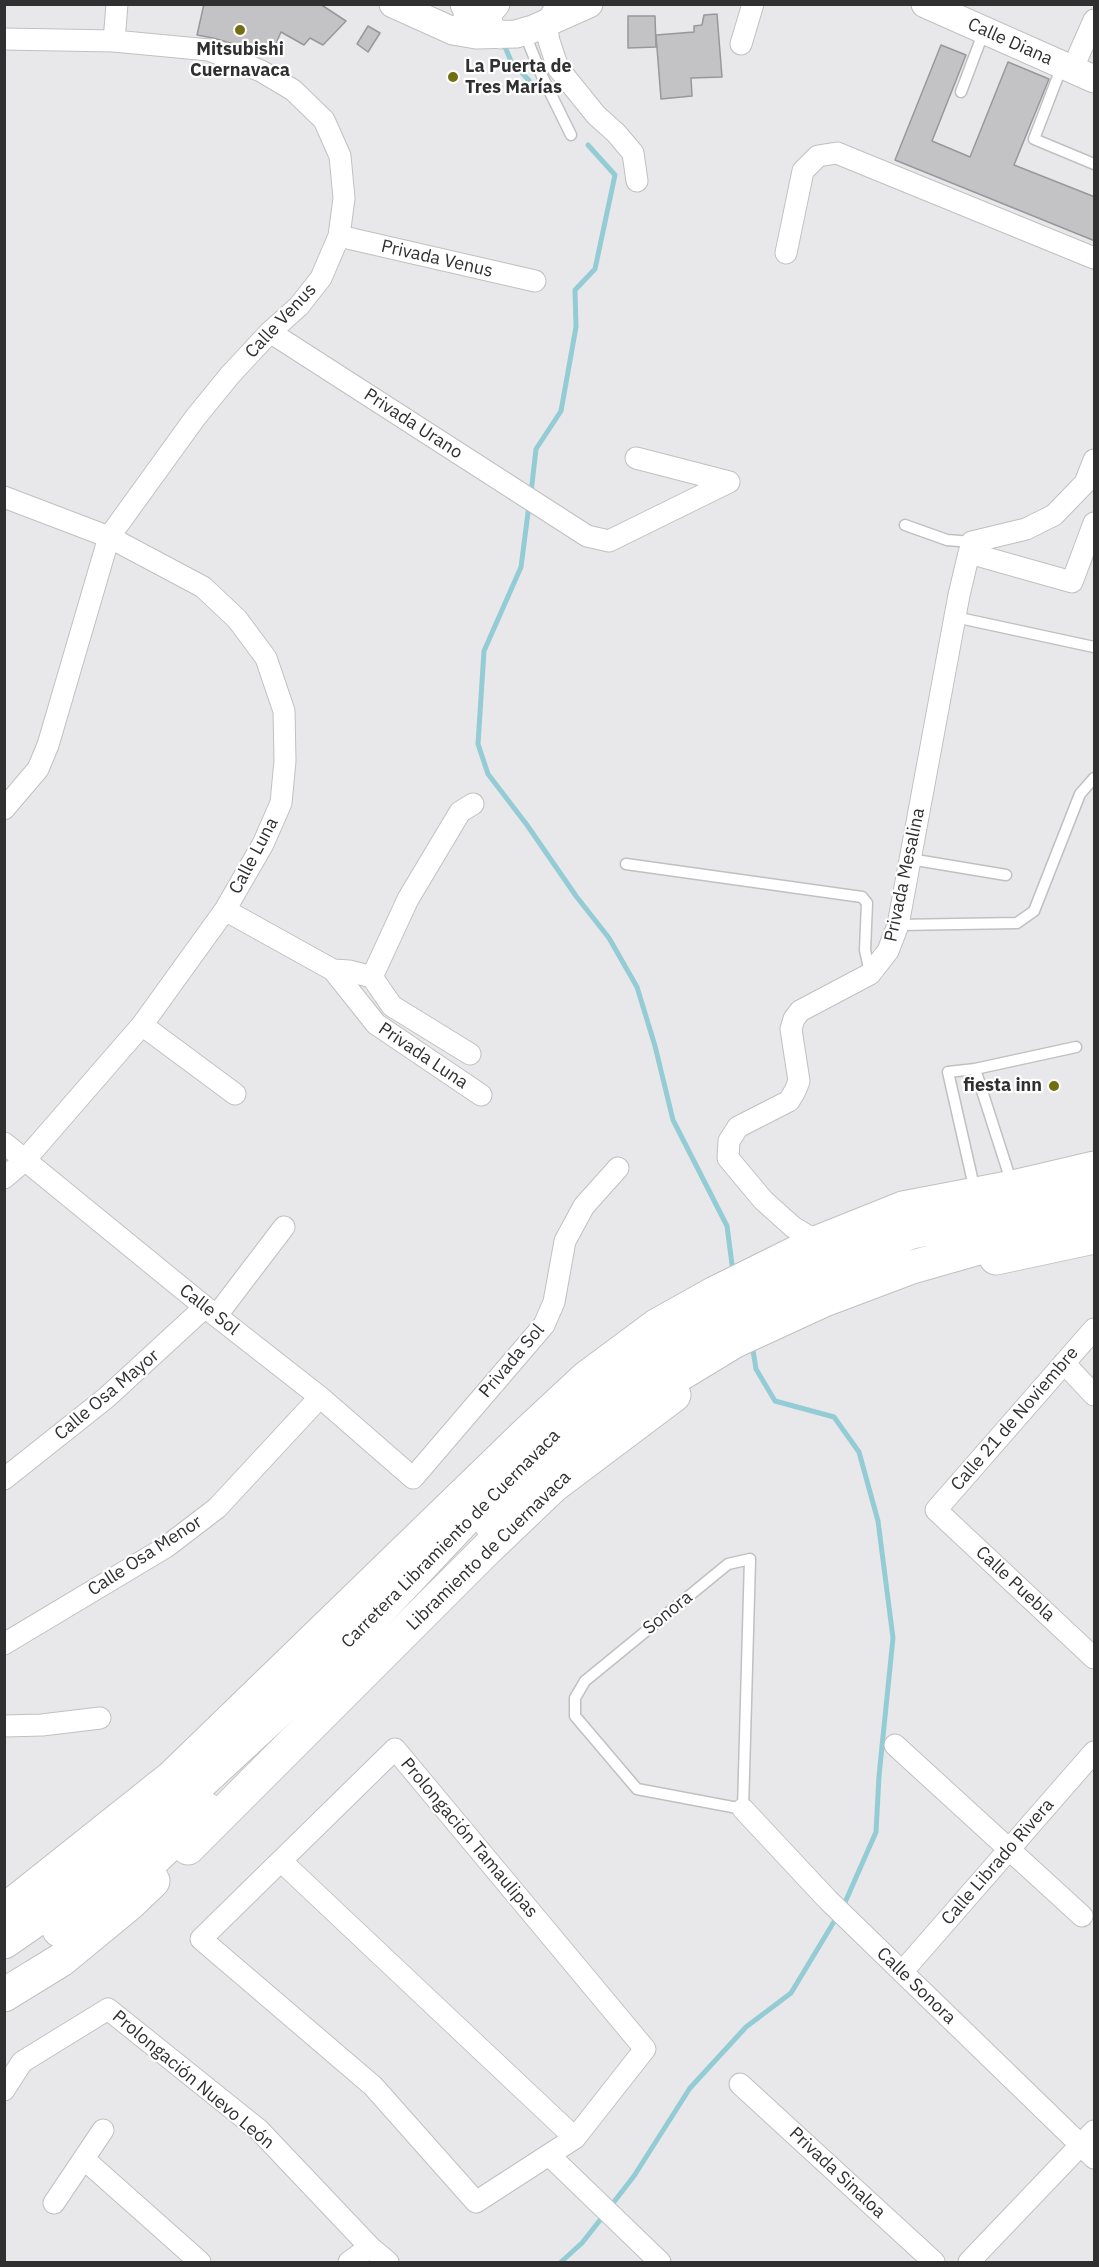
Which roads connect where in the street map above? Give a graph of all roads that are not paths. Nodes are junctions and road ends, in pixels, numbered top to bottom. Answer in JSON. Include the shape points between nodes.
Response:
{"nodes":[{"id":1,"x":117,"y":4,"type":"edge"},
{"id":2,"x":393,"y":4,"type":"edge"},
{"id":3,"x":464,"y":4,"type":"edge"},
{"id":4,"x":496,"y":4,"type":"edge"},
{"id":5,"x":590,"y":4,"type":"edge"},
{"id":6,"x":753,"y":4,"type":"edge"},
{"id":7,"x":926,"y":4,"type":"edge"},
{"id":8,"x":1095,"y":20,"type":"edge"},
{"id":9,"x":532,"y":24,"type":"edge"},
{"id":10,"x":453,"y":31,"type":"junction"},
{"id":11,"x":984,"y":31,"type":"junction"},
{"id":12,"x":4,"y":39,"type":"edge"},
{"id":13,"x":114,"y":41,"type":"junction"},
{"id":14,"x":741,"y":44,"type":"dead end"},
{"id":15,"x":550,"y":72,"type":"junction"},
{"id":16,"x":1076,"y":72,"type":"edge"},
{"id":17,"x":961,"y":92,"type":"dead end"},
{"id":18,"x":571,"y":135,"type":"dead end"},
{"id":19,"x":1095,"y":164,"type":"edge"},
{"id":20,"x":637,"y":181,"type":"dead end"},
{"id":21,"x":339,"y":236,"type":"junction"},
{"id":22,"x":786,"y":253,"type":"dead end"},
{"id":23,"x":1095,"y":258,"type":"edge"},
{"id":24,"x":535,"y":281,"type":"dead end"},
{"id":25,"x":270,"y":332,"type":"junction"},
{"id":26,"x":636,"y":458,"type":"dead end"},
{"id":27,"x":1095,"y":460,"type":"edge"},
{"id":28,"x":4,"y":497,"type":"edge"},
{"id":29,"x":1095,"y":523,"type":"edge"},
{"id":30,"x":905,"y":525,"type":"dead end"},
{"id":31,"x":109,"y":537,"type":"junction"},
{"id":32,"x":970,"y":547,"type":"junction"},
{"id":33,"x":955,"y":617,"type":"junction"},
{"id":34,"x":1095,"y":647,"type":"edge"},
{"id":35,"x":1095,"y":778,"type":"edge"},
{"id":36,"x":473,"y":804,"type":"dead end"},
{"id":37,"x":4,"y":809,"type":"edge"},
{"id":38,"x":910,"y":859,"type":"junction"},
{"id":39,"x":626,"y":864,"type":"dead end"},
{"id":40,"x":1006,"y":875,"type":"dead end"},
{"id":41,"x":225,"y":910,"type":"junction"},
{"id":42,"x":898,"y":925,"type":"junction"},
{"id":43,"x":333,"y":970,"type":"junction"},
{"id":44,"x":870,"y":974,"type":"junction"},
{"id":45,"x":372,"y":976,"type":"junction"},
{"id":46,"x":142,"y":1025,"type":"junction"},
{"id":47,"x":1076,"y":1047,"type":"dead end"},
{"id":48,"x":470,"y":1054,"type":"dead end"},
{"id":49,"x":975,"y":1069,"type":"junction"},
{"id":50,"x":235,"y":1094,"type":"dead end"},
{"id":51,"x":481,"y":1095,"type":"dead end"},
{"id":52,"x":4,"y":1143,"type":"edge"},
{"id":53,"x":24,"y":1161,"type":"junction"},
{"id":54,"x":618,"y":1168,"type":"dead end"},
{"id":55,"x":1095,"y":1168,"type":"edge"},
{"id":56,"x":4,"y":1178,"type":"edge"},
{"id":57,"x":1013,"y":1187,"type":"junction"},
{"id":58,"x":1095,"y":1193,"type":"edge"},
{"id":59,"x":976,"y":1194,"type":"junction"},
{"id":60,"x":1095,"y":1215,"type":"edge"},
{"id":61,"x":284,"y":1227,"type":"dead end"},
{"id":62,"x":1095,"y":1237,"type":"edge"},
{"id":63,"x":818,"y":1242,"type":"junction"},
{"id":64,"x":772,"y":1277,"type":"junction"},
{"id":65,"x":211,"y":1311,"type":"junction"},
{"id":66,"x":729,"y":1325,"type":"junction"},
{"id":67,"x":1095,"y":1329,"type":"edge"},
{"id":68,"x":772,"y":1330,"type":"junction"},
{"id":69,"x":1064,"y":1363,"type":"junction"},
{"id":70,"x":1095,"y":1395,"type":"edge"},
{"id":71,"x":320,"y":1397,"type":"junction"},
{"id":72,"x":413,"y":1478,"type":"joint"},
{"id":73,"x":4,"y":1479,"type":"edge"},
{"id":74,"x":936,"y":1510,"type":"joint"},
{"id":75,"x":4,"y":1644,"type":"edge"},
{"id":76,"x":1095,"y":1658,"type":"edge"},
{"id":77,"x":100,"y":1718,"type":"dead end"},
{"id":78,"x":4,"y":1726,"type":"edge"},
{"id":79,"x":895,"y":1745,"type":"dead end"},
{"id":80,"x":1095,"y":1752,"type":"edge"},
{"id":81,"x":743,"y":1809,"type":"junction"},
{"id":82,"x":1008,"y":1850,"type":"junction"},
{"id":83,"x":281,"y":1861,"type":"junction"},
{"id":84,"x":4,"y":1911,"type":"edge"},
{"id":85,"x":1082,"y":1916,"type":"dead end"},
{"id":86,"x":4,"y":1942,"type":"edge"},
{"id":87,"x":4,"y":1965,"type":"edge"},
{"id":88,"x":902,"y":1972,"type":"junction"},
{"id":89,"x":4,"y":1995,"type":"edge"},
{"id":90,"x":740,"y":2084,"type":"dead end"},
{"id":91,"x":4,"y":2090,"type":"edge"},
{"id":92,"x":104,"y":2130,"type":"dead end"},
{"id":93,"x":575,"y":2138,"type":"junction"},
{"id":94,"x":1090,"y":2144,"type":"edge"},
{"id":95,"x":549,"y":2155,"type":"junction"},
{"id":96,"x":84,"y":2159,"type":"junction"},
{"id":97,"x":54,"y":2203,"type":"dead end"},
{"id":98,"x":370,"y":2247,"type":"junction"},
{"id":99,"x":200,"y":2262,"type":"edge"},
{"id":100,"x":350,"y":2262,"type":"edge"},
{"id":101,"x":388,"y":2262,"type":"edge"},
{"id":102,"x":660,"y":2262,"type":"edge"},
{"id":103,"x":934,"y":2262,"type":"edge"},
{"id":104,"x":969,"y":2262,"type":"edge"}],
"edges":[{"from":1,"to":13,"type":"street"},
{"from":2,"to":10,"type":"street"},
{"from":3,"to":10,"type":"street","via":[[468,13],[466,23]]},
{"from":4,"to":9,"type":"street","via":[[489,12],[488,22],[494,33]]},
{"from":5,"to":9,"type":"street"},
{"from":6,"to":14,"type":"street"},
{"from":7,"to":11,"type":"street","name":"Calle Diana"},
{"from":8,"to":16,"type":"street"},
{"from":9,"to":10,"type":"street","via":[[476,35]]},
{"from":9,"to":15,"type":"street","via":[[549,41]]},
{"from":11,"to":16,"type":"street","name":"Calle Diana"},
{"from":11,"to":17,"type":"lane"},
{"from":12,"to":13,"type":"street","name":"Calle Venus"},
{"from":13,"to":21,"type":"street","name":"Calle Venus","via":[[209,50],[261,70],[293,90],[324,120],[340,156],[344,198]]},
{"from":15,"to":18,"type":"lane"},
{"from":15,"to":20,"type":"street","via":[[633,153]]},
{"from":16,"to":19,"type":"lane","via":[[1047,104],[1034,139]]},
{"from":21,"to":24,"type":"street","name":"Privada Venus"},
{"from":21,"to":25,"type":"street","name":"Calle Venus","via":[[321,279]]},
{"from":22,"to":23,"type":"street","via":[[803,171],[818,156],[837,153]]},
{"from":25,"to":26,"type":"street","name":"Privada Urano","via":[[587,537],[609,541],[729,482]]},
{"from":25,"to":31,"type":"street","name":"Calle Venus","via":[[195,418]]},
{"from":27,"to":32,"type":"street","via":[[1085,483],[1054,515],[1026,529]]},
{"from":28,"to":31,"type":"street"},
{"from":29,"to":32,"type":"street","via":[[1072,582]]},
{"from":30,"to":32,"type":"lane"},
{"from":31,"to":37,"type":"street","name":"Calle Venus","via":[[48,745],[38,769]]},
{"from":31,"to":41,"type":"street","name":"Calle Luna","via":[[203,587],[237,619],[266,658],[284,711],[281,803]]},
{"from":32,"to":33,"type":"street","name":"Privada Mesalina"},
{"from":33,"to":34,"type":"lane"},
{"from":33,"to":38,"type":"street","name":"Privada Mesalina"},
{"from":35,"to":42,"type":"lane","via":[[1080,794],[1034,911],[1017,923]]},
{"from":36,"to":45,"type":"street","via":[[460,812],[408,899]]},
{"from":38,"to":40,"type":"lane"},
{"from":38,"to":42,"type":"street","name":"Privada Mesalina"},
{"from":39,"to":44,"type":"lane","via":[[862,897],[867,903],[865,950]]},
{"from":41,"to":43,"type":"street","name":"Privada Luna"},
{"from":41,"to":46,"type":"street","name":"Calle Luna"},
{"from":42,"to":44,"type":"street","name":"Privada Mesalina","via":[[888,951]]},
{"from":43,"to":45,"type":"street"},
{"from":43,"to":51,"type":"street","name":"Privada Luna","via":[[376,1024]]},
{"from":44,"to":63,"type":"street","name":"Privada Mesalina","via":[[800,1011],[791,1029],[799,1081],[795,1091],[789,1101],[738,1127],[729,1141],[728,1158],[763,1200],[793,1227]]},
{"from":45,"to":48,"type":"street","via":[[392,1006]]},
{"from":46,"to":50,"type":"street"},
{"from":46,"to":53,"type":"street","name":"Calle Luna"},
{"from":47,"to":49,"type":"lane"},
{"from":49,"to":57,"type":"lane"},
{"from":49,"to":59,"type":"lane","via":[[948,1072]]},
{"from":52,"to":53,"type":"street","name":"Calle Sol"},
{"from":53,"to":56,"type":"street","name":"Calle Luna"},
{"from":53,"to":65,"type":"street","name":"Calle Sol"},
{"from":54,"to":72,"type":"street","name":"Privada Sol","via":[[584,1206],[565,1241],[554,1302],[544,1326]]},
{"from":55,"to":57,"type":"main road"},
{"from":57,"to":59,"type":"main road"},
{"from":58,"to":64,"type":"main road","name":"Carretera Libramiento de Cuernavaca","via":[[912,1232]]},
{"from":59,"to":63,"type":"main road","via":[[903,1208]]},
{"from":60,"to":68,"type":"main road","name":"Carretera Libramiento de Cuernavaca","via":[[909,1268],[824,1300]]},
{"from":61,"to":65,"type":"street","name":"Calle Osa Mayor"},
{"from":62,"to":68,"type":"main road","via":[[1013,1253],[914,1281]]},
{"from":63,"to":64,"type":"main road"},
{"from":64,"to":66,"type":"main road","name":"Carretera Libramiento de Cuernavaca"},
{"from":65,"to":71,"type":"street","name":"Calle Sol"},
{"from":65,"to":73,"type":"street","name":"Calle Osa Mayor"},
{"from":66,"to":68,"type":"main road","name":"Carretera Libramiento de Cuernavaca"},
{"from":66,"to":84,"type":"main road","via":[[656,1326],[586,1378],[171,1778]]},
{"from":66,"to":86,"type":"main road","name":"Carretera Libramiento de Cuernavaca","via":[[673,1344],[544,1441],[324,1669],[102,1874]]},
{"from":66,"to":87,"type":"main road","name":"Carretera Libramiento de Cuernavaca","via":[[669,1381],[602,1427],[477,1537],[120,1892]]},
{"from":66,"to":89,"type":"main road","name":"Libramiento de Cuernavaca","via":[[676,1394],[553,1486],[129,1904],[61,1960]]},
{"from":67,"to":69,"type":"street","name":"Calle 21 de Noviembre"},
{"from":69,"to":70,"type":"street"},
{"from":69,"to":74,"type":"street","name":"Calle 21 de Noviembre"},
{"from":71,"to":72,"type":"street","name":"Calle Sol"},
{"from":71,"to":75,"type":"street","name":"Calle Osa Menor","via":[[217,1508],[166,1547]]},
{"from":74,"to":76,"type":"street","name":"Calle Puebla"},
{"from":77,"to":78,"type":"street"},
{"from":79,"to":82,"type":"street"},
{"from":80,"to":82,"type":"street","name":"Calle Librado Rivera"},
{"from":81,"to":81,"type":"lane","name":"Sonora","via":[[744,1785],[750,1559],[728,1564],[585,1681],[574,1698],[575,1716],[637,1789]]},
{"from":81,"to":88,"type":"street","name":"Calle Sonora"},
{"from":82,"to":85,"type":"street"},
{"from":82,"to":88,"type":"street","name":"Calle Librado Rivera"},
{"from":83,"to":93,"type":"street"},
{"from":83,"to":93,"type":"street","name":"Prolongación Tamaulipas","via":[[394,1749],[645,2049]]},
{"from":83,"to":95,"type":"street","name":"Prolongación Tamaulipas","via":[[201,1939],[373,2086],[476,2202]]},
{"from":88,"to":94,"type":"street","name":"Calle Sonora"},
{"from":90,"to":103,"type":"street","name":"Privada Sinaloa"},
{"from":91,"to":98,"type":"street","name":"Prolongación Nuevo León","via":[[22,2062],[108,2008],[259,2130]]},
{"from":92,"to":96,"type":"street"},
{"from":93,"to":95,"type":"street"},
{"from":94,"to":104,"type":"street"},
{"from":95,"to":102,"type":"street"},
{"from":96,"to":97,"type":"street"},
{"from":96,"to":99,"type":"street"},
{"from":98,"to":100,"type":"street"},
{"from":98,"to":101,"type":"street"}]}
